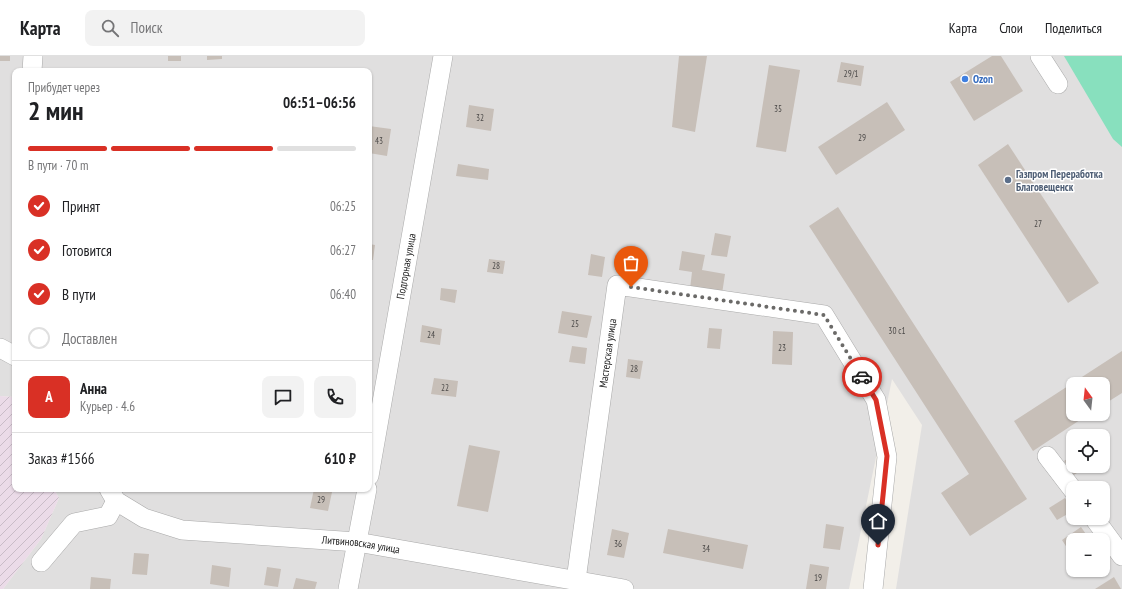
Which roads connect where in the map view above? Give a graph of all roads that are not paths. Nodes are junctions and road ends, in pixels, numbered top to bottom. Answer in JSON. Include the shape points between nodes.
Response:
{"nodes":[{"id":1,"x":33,"y":56,"type":"edge"},
{"id":2,"x":443,"y":56,"type":"edge"},
{"id":3,"x":1040,"y":56,"type":"edge"},
{"id":4,"x":32,"y":68,"type":"edge"},
{"id":5,"x":1058,"y":84,"type":"dead end"},
{"id":6,"x":0,"y":348,"type":"edge"},
{"id":7,"x":12,"y":354,"type":"edge"},
{"id":8,"x":1047,"y":456,"type":"dead end"},
{"id":9,"x":372,"y":459,"type":"edge"},
{"id":10,"x":1066,"y":481,"type":"edge"},
{"id":11,"x":366,"y":492,"type":"edge"},
{"id":12,"x":112,"y":495,"type":"edge"},
{"id":13,"x":1099,"y":525,"type":"edge"},
{"id":14,"x":357,"y":542,"type":"junction"},
{"id":15,"x":1122,"y":556,"type":"edge"},
{"id":16,"x":41,"y":562,"type":"dead end"},
{"id":17,"x":566,"y":582,"type":"edge"},
{"id":18,"x":348,"y":589,"type":"edge"},
{"id":19,"x":624,"y":589,"type":"edge"},
{"id":20,"x":873,"y":589,"type":"edge"}],
"edges":[{"from":1,"to":4,"type":"street"},
{"from":2,"to":9,"type":"street","name":"Подгорная улица"},
{"from":3,"to":5,"type":"street"},
{"from":6,"to":7,"type":"street"},
{"from":8,"to":10,"type":"street"},
{"from":11,"to":14,"type":"street"},
{"from":12,"to":14,"type":"street","name":"Литвиновская улица","via":[[144,518],[182,530]]},
{"from":12,"to":16,"type":"street","via":[[108,516],[74,523]]},
{"from":13,"to":15,"type":"street"},
{"from":14,"to":17,"type":"street","name":"Литвиновская улица"},
{"from":14,"to":18,"type":"street"},
{"from":17,"to":19,"type":"street","name":"Литвиновская улица"},
{"from":17,"to":20,"type":"street","name":"Мастерская улица","via":[[617,285],[824,315],[876,400],[887,456]]}]}
